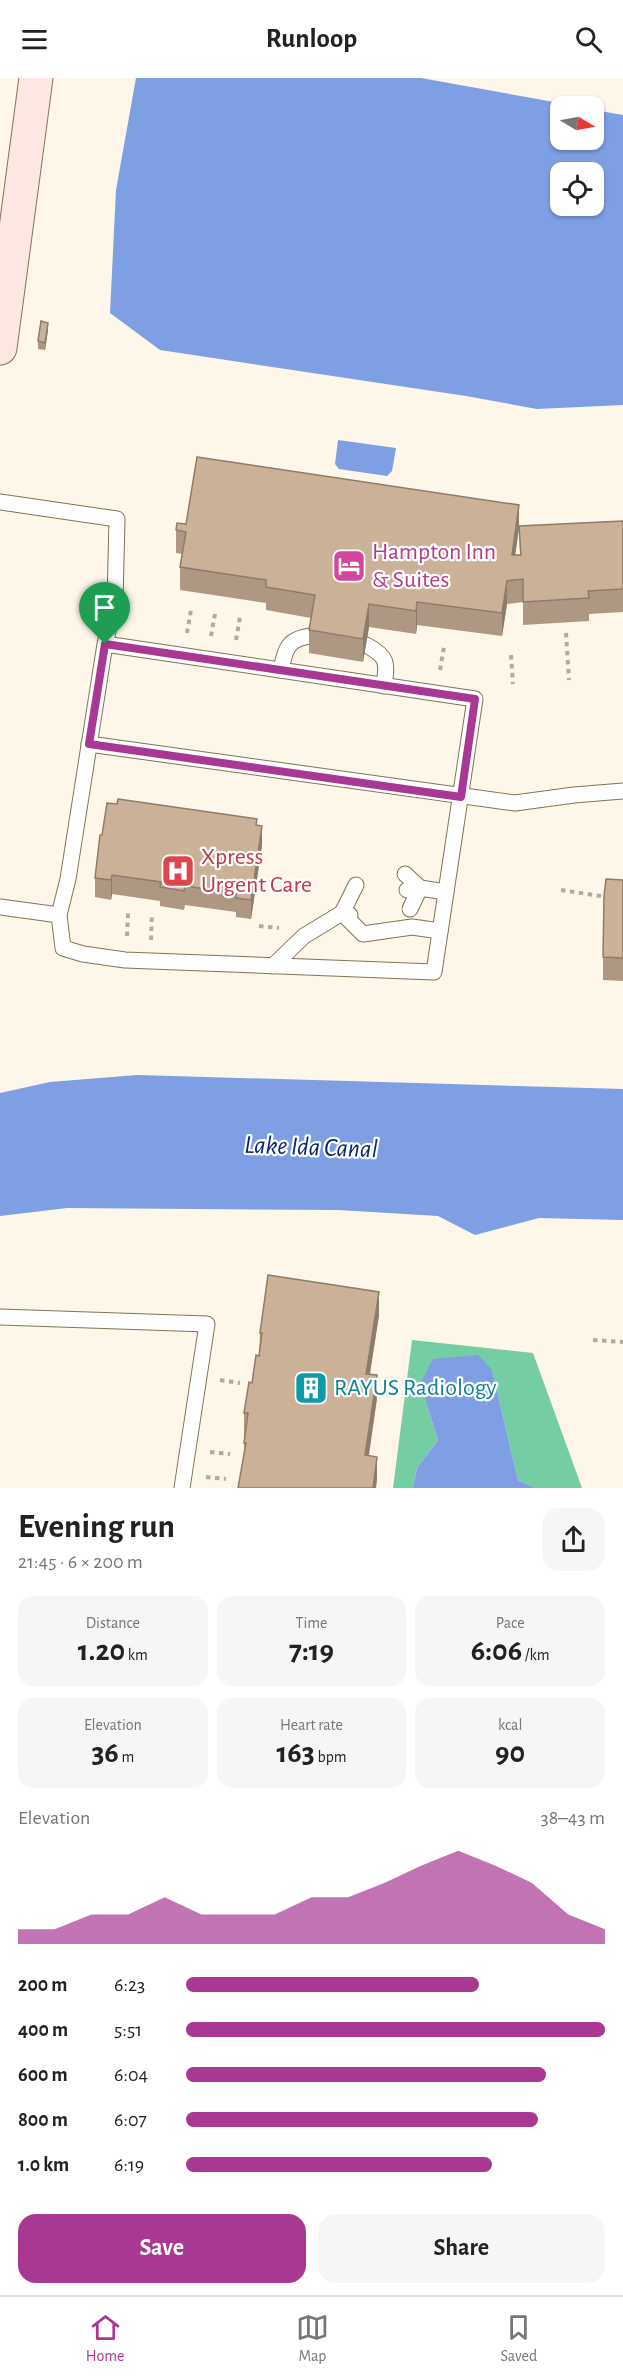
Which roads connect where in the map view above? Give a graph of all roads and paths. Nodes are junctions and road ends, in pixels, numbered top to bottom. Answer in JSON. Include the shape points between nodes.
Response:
{"nodes":[{"id":1,"x":36,"y":78,"type":"edge"},
{"id":2,"x":0,"y":348,"type":"edge"},
{"id":3,"x":0,"y":502,"type":"edge"},
{"id":4,"x":191,"y":610,"type":"dead end"},
{"id":5,"x":215,"y":614,"type":"dead end"},
{"id":6,"x":240,"y":617,"type":"dead end"},
{"id":7,"x":566,"y":633,"type":"dead end"},
{"id":8,"x":187,"y":636,"type":"dead end"},
{"id":9,"x":312,"y":636,"type":"edge"},
{"id":10,"x":211,"y":639,"type":"dead end"},
{"id":11,"x":105,"y":644,"type":"junction"},
{"id":12,"x":236,"y":644,"type":"dead end"},
{"id":13,"x":366,"y":645,"type":"edge"},
{"id":14,"x":444,"y":647,"type":"dead end"},
{"id":15,"x":511,"y":655,"type":"dead end"},
{"id":16,"x":281,"y":670,"type":"junction"},
{"id":17,"x":440,"y":672,"type":"dead end"},
{"id":18,"x":569,"y":680,"type":"dead end"},
{"id":19,"x":513,"y":684,"type":"dead end"},
{"id":20,"x":384,"y":686,"type":"junction"},
{"id":21,"x":89,"y":744,"type":"junction"},
{"id":22,"x":623,"y":791,"type":"edge"},
{"id":23,"x":461,"y":797,"type":"junction"},
{"id":24,"x":561,"y":890,"type":"dead end"},
{"id":25,"x":357,"y":892,"type":"dead end"},
{"id":26,"x":446,"y":892,"type":"junction"},
{"id":27,"x":614,"y":897,"type":"edge"},
{"id":28,"x":0,"y":907,"type":"edge"},
{"id":29,"x":410,"y":909,"type":"dead end"},
{"id":30,"x":128,"y":913,"type":"dead end"},
{"id":31,"x":342,"y":913,"type":"junction"},
{"id":32,"x":152,"y":914,"type":"dead end"},
{"id":33,"x":59,"y":915,"type":"junction"},
{"id":34,"x":361,"y":918,"type":"dead end"},
{"id":35,"x":259,"y":926,"type":"dead end"},
{"id":36,"x":279,"y":928,"type":"dead end"},
{"id":37,"x":440,"y":931,"type":"junction"},
{"id":38,"x":126,"y":939,"type":"dead end"},
{"id":39,"x":151,"y":940,"type":"dead end"},
{"id":40,"x":273,"y":966,"type":"junction"},
{"id":41,"x":0,"y":1317,"type":"edge"},
{"id":42,"x":593,"y":1340,"type":"dead end"},
{"id":43,"x":623,"y":1342,"type":"edge"},
{"id":44,"x":217,"y":1380,"type":"dead end"},
{"id":45,"x":240,"y":1383,"type":"dead end"},
{"id":46,"x":207,"y":1451,"type":"dead end"},
{"id":47,"x":230,"y":1454,"type":"dead end"},
{"id":48,"x":203,"y":1476,"type":"dead end"},
{"id":49,"x":226,"y":1479,"type":"dead end"},
{"id":50,"x":182,"y":1488,"type":"edge"}],
"edges":[{"from":1,"to":2,"type":"main road"},
{"from":3,"to":11,"type":"lane","via":[[117,519],[115,602]]},
{"from":4,"to":8,"type":"path"},
{"from":5,"to":10,"type":"path"},
{"from":6,"to":12,"type":"path"},
{"from":7,"to":18,"type":"path"},
{"from":9,"to":16,"type":"lane","via":[[292,642],[285,651]]},
{"from":11,"to":16,"type":"lane"},
{"from":11,"to":21,"type":"lane"},
{"from":13,"to":20,"type":"lane","via":[[386,660]]},
{"from":14,"to":17,"type":"path"},
{"from":15,"to":19,"type":"path"},
{"from":16,"to":20,"type":"lane"},
{"from":20,"to":23,"type":"lane","via":[[475,699]]},
{"from":21,"to":23,"type":"lane"},
{"from":21,"to":33,"type":"lane"},
{"from":22,"to":23,"type":"lane","via":[[515,803]]},
{"from":23,"to":26,"type":"lane"},
{"from":24,"to":27,"type":"path"},
{"from":25,"to":31,"type":"lane"},
{"from":26,"to":29,"type":"lane","via":[[411,884]]},
{"from":26,"to":37,"type":"lane"},
{"from":28,"to":33,"type":"lane"},
{"from":30,"to":38,"type":"path"},
{"from":31,"to":34,"type":"lane"},
{"from":31,"to":37,"type":"lane","via":[[363,934],[412,927]]},
{"from":31,"to":40,"type":"lane","via":[[304,936]]},
{"from":32,"to":39,"type":"path"},
{"from":33,"to":40,"type":"lane","via":[[63,948],[83,954],[125,960]]},
{"from":35,"to":36,"type":"path"},
{"from":37,"to":40,"type":"lane","via":[[434,972]]},
{"from":41,"to":50,"type":"lane","via":[[207,1324]]},
{"from":42,"to":43,"type":"path"},
{"from":44,"to":45,"type":"path"},
{"from":46,"to":47,"type":"path"},
{"from":48,"to":49,"type":"path"}]}
